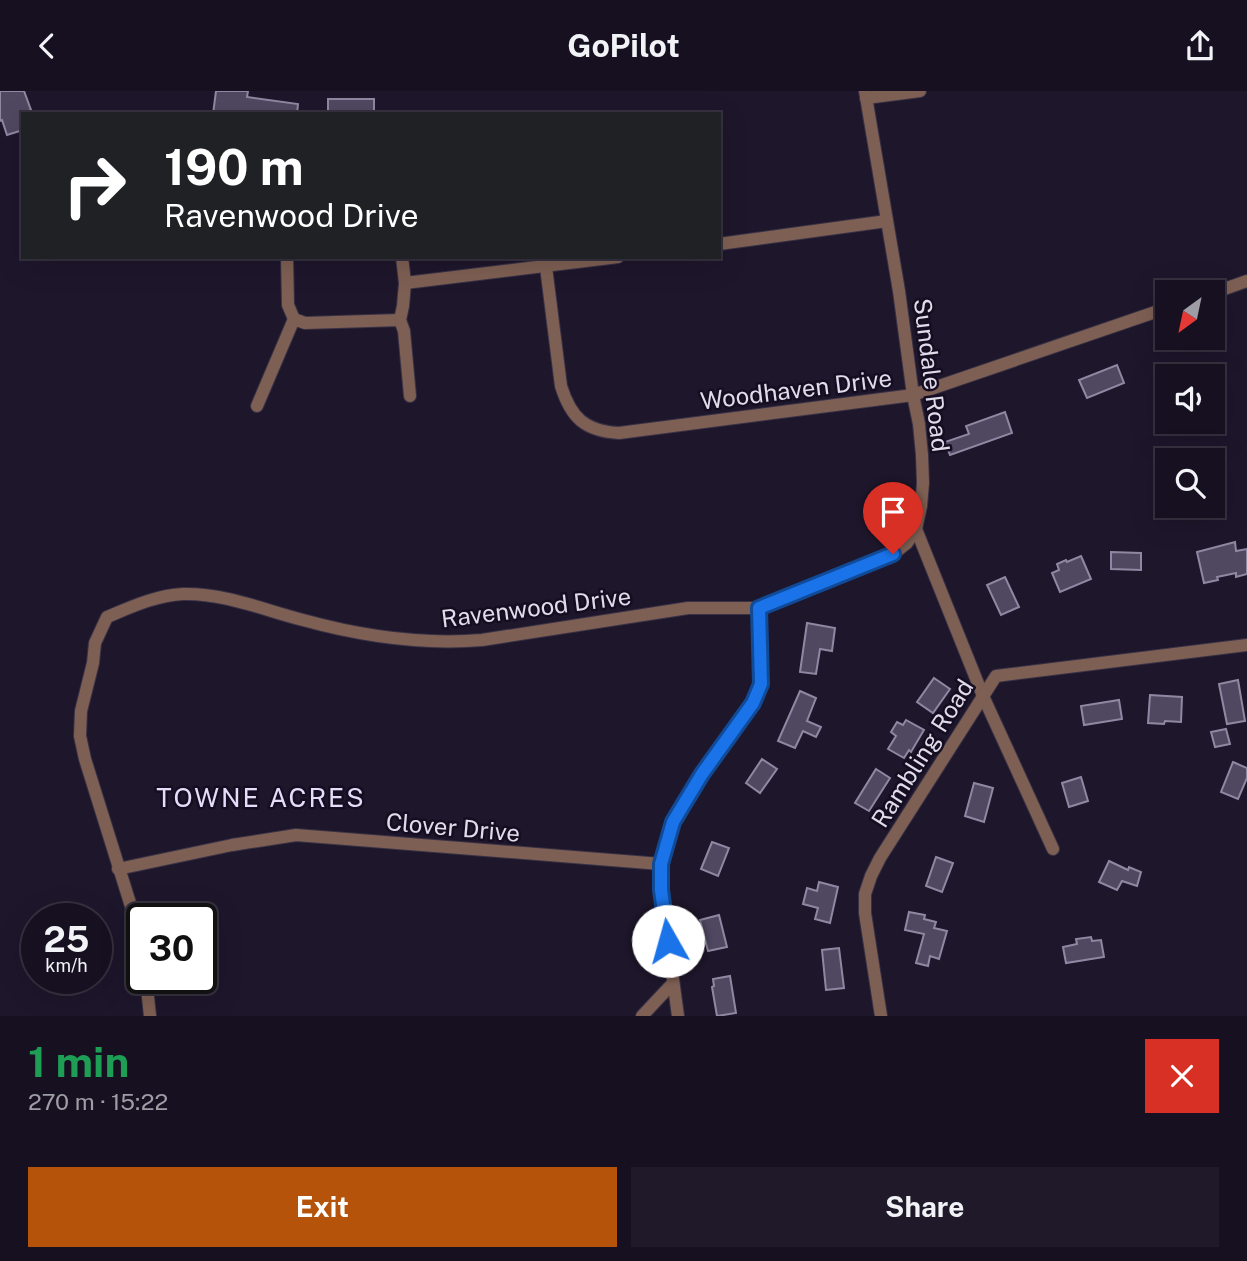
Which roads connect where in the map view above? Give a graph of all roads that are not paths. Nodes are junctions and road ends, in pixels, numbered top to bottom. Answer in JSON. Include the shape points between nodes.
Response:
{"nodes":[{"id":1,"x":920,"y":91,"type":"edge"},
{"id":2,"x":865,"y":95,"type":"edge"},
{"id":3,"x":887,"y":221,"type":"junction"},
{"id":4,"x":721,"y":244,"type":"edge"},
{"id":5,"x":287,"y":259,"type":"edge"},
{"id":6,"x":402,"y":259,"type":"edge"},
{"id":7,"x":604,"y":259,"type":"edge"},
{"id":8,"x":546,"y":267,"type":"junction"},
{"id":9,"x":1247,"y":281,"type":"edge"},
{"id":10,"x":405,"y":283,"type":"junction"},
{"id":11,"x":1225,"y":289,"type":"edge"},
{"id":12,"x":1155,"y":312,"type":"edge"},
{"id":13,"x":295,"y":320,"type":"junction"},
{"id":14,"x":400,"y":320,"type":"junction"},
{"id":15,"x":913,"y":395,"type":"junction"},
{"id":16,"x":410,"y":396,"type":"dead end"},
{"id":17,"x":257,"y":406,"type":"dead end"},
{"id":18,"x":916,"y":529,"type":"junction"},
{"id":19,"x":759,"y":608,"type":"junction"},
{"id":20,"x":1247,"y":645,"type":"edge"},
{"id":21,"x":983,"y":696,"type":"junction"},
{"id":22,"x":1053,"y":849,"type":"dead end"},
{"id":23,"x":661,"y":864,"type":"junction"},
{"id":24,"x":118,"y":869,"type":"junction"},
{"id":25,"x":131,"y":903,"type":"edge"},
{"id":26,"x":673,"y":983,"type":"junction"},
{"id":27,"x":148,"y":994,"type":"edge"},
{"id":28,"x":150,"y":1016,"type":"edge"},
{"id":29,"x":642,"y":1016,"type":"edge"},
{"id":30,"x":678,"y":1016,"type":"edge"},
{"id":31,"x":881,"y":1016,"type":"edge"}],
"edges":[{"from":1,"to":2,"type":"street"},
{"from":2,"to":3,"type":"street","name":"Sundale Road"},
{"from":3,"to":4,"type":"street"},
{"from":3,"to":15,"type":"street","name":"Sundale Road"},
{"from":5,"to":13,"type":"street","via":[[288,305]]},
{"from":6,"to":10,"type":"street"},
{"from":7,"to":8,"type":"street"},
{"from":8,"to":10,"type":"street"},
{"from":8,"to":15,"type":"street","name":"Woodhaven Drive","via":[[565,401],[571,412],[594,429],[619,433]]},
{"from":9,"to":11,"type":"street"},
{"from":10,"to":14,"type":"street"},
{"from":12,"to":15,"type":"street","name":"Woodhaven Drive"},
{"from":13,"to":14,"type":"street"},
{"from":13,"to":17,"type":"street"},
{"from":14,"to":16,"type":"street"},
{"from":15,"to":18,"type":"street","name":"Sundale Road","via":[[923,483]]},
{"from":18,"to":19,"type":"street","name":"Ravenwood Drive","via":[[893,554]]},
{"from":18,"to":21,"type":"street"},
{"from":19,"to":23,"type":"street","via":[[761,684],[673,822]]},
{"from":19,"to":24,"type":"street","name":"Ravenwood Drive","via":[[688,608],[460,642],[350,632],[203,594],[139,603],[107,617],[95,643],[81,711],[85,759]]},
{"from":20,"to":21,"type":"street","name":"Rambling Road","via":[[996,676]]},
{"from":21,"to":22,"type":"street"},
{"from":21,"to":31,"type":"street","name":"Rambling Road","via":[[880,858],[865,894]]},
{"from":23,"to":24,"type":"street","name":"Clover Drive","via":[[296,835]]},
{"from":23,"to":26,"type":"street"},
{"from":24,"to":25,"type":"street"},
{"from":26,"to":29,"type":"street"},
{"from":26,"to":30,"type":"street"},
{"from":27,"to":28,"type":"street"}]}
